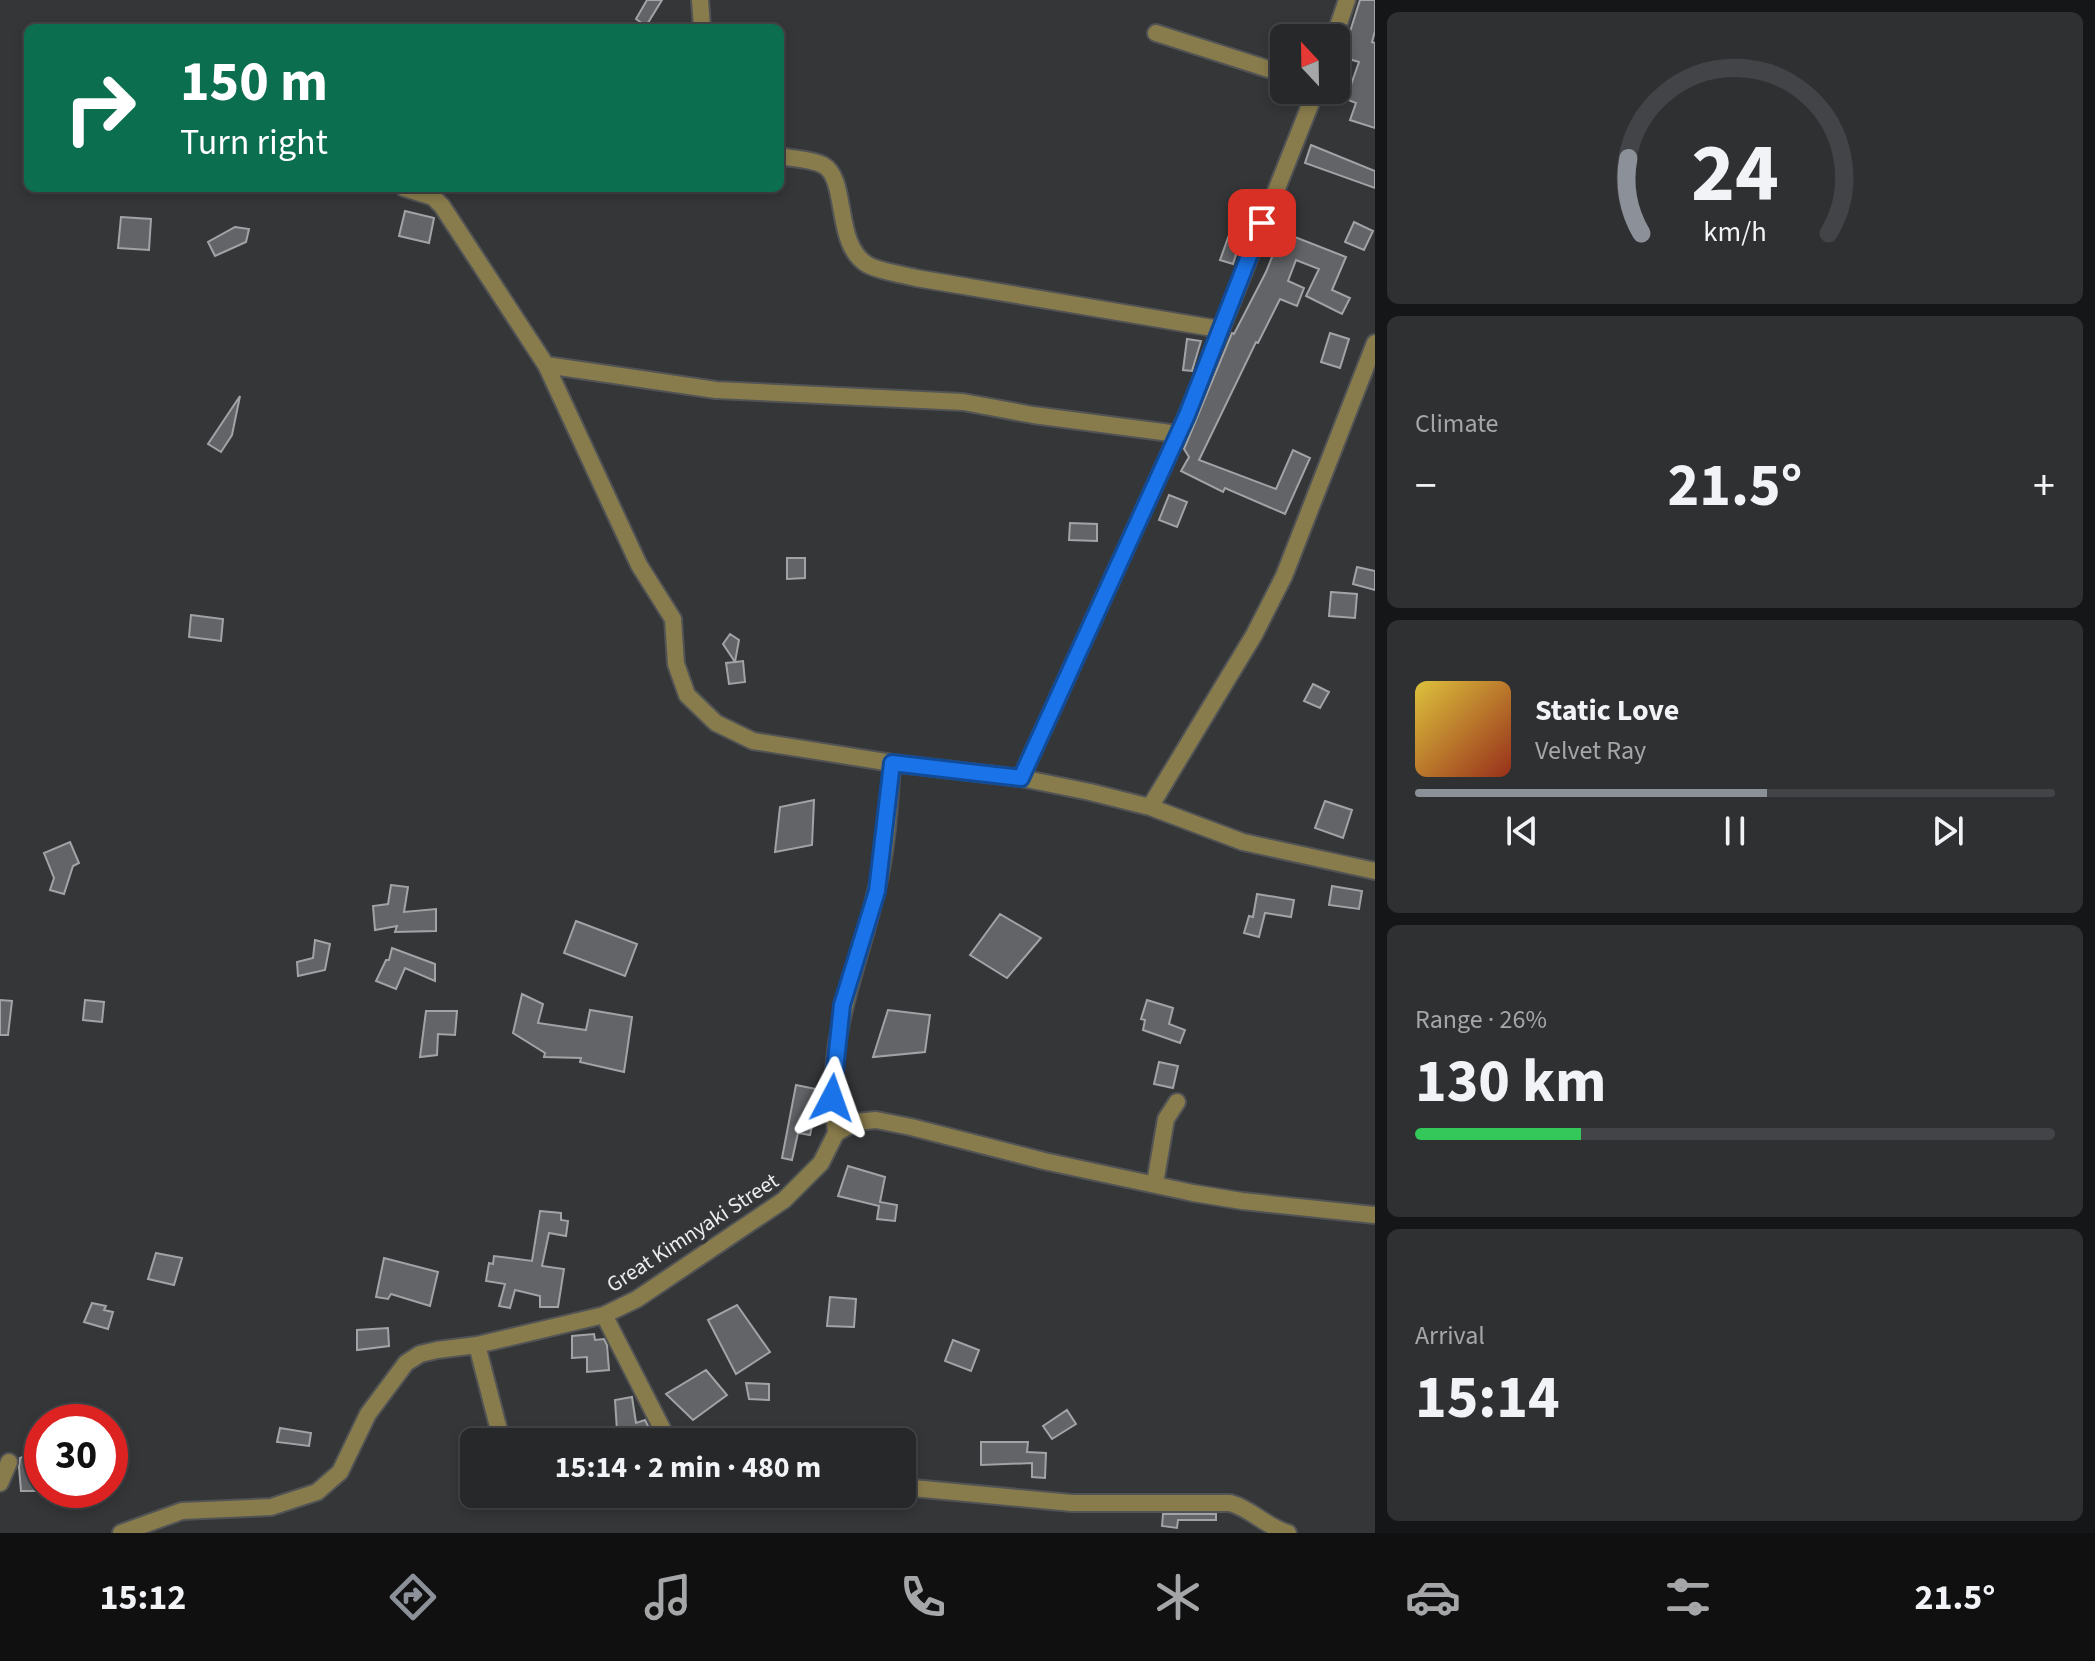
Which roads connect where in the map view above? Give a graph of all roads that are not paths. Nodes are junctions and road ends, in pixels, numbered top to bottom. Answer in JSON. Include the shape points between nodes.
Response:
{"nodes":[{"id":1,"x":700,"y":0,"type":"edge"},
{"id":2,"x":1347,"y":0,"type":"edge"},
{"id":3,"x":702,"y":24,"type":"edge"},
{"id":4,"x":1339,"y":24,"type":"edge"},
{"id":5,"x":1156,"y":33,"type":"dead end"},
{"id":6,"x":1270,"y":70,"type":"edge"},
{"id":7,"x":1310,"y":104,"type":"edge"},
{"id":8,"x":784,"y":157,"type":"edge"},
{"id":9,"x":417,"y":192,"type":"edge"},
{"id":10,"x":1219,"y":329,"type":"junction"},
{"id":11,"x":1375,"y":343,"type":"edge"},
{"id":12,"x":546,"y":365,"type":"junction"},
{"id":13,"x":1178,"y":434,"type":"junction"},
{"id":14,"x":892,"y":763,"type":"junction"},
{"id":15,"x":1021,"y":778,"type":"junction"},
{"id":16,"x":1150,"y":807,"type":"junction"},
{"id":17,"x":1375,"y":871,"type":"edge"},
{"id":18,"x":1177,"y":1102,"type":"dead end"},
{"id":19,"x":836,"y":1133,"type":"junction"},
{"id":20,"x":1155,"y":1183,"type":"junction"},
{"id":21,"x":1375,"y":1215,"type":"edge"},
{"id":22,"x":604,"y":1315,"type":"junction"},
{"id":23,"x":477,"y":1345,"type":"junction"},
{"id":24,"x":498,"y":1428,"type":"edge"},
{"id":25,"x":662,"y":1428,"type":"edge"},
{"id":26,"x":9,"y":1462,"type":"dead end"},
{"id":27,"x":0,"y":1483,"type":"edge"},
{"id":28,"x":916,"y":1488,"type":"edge"},
{"id":29,"x":121,"y":1533,"type":"edge"},
{"id":30,"x":1288,"y":1533,"type":"edge"}],
"edges":[{"from":1,"to":3,"type":"street"},
{"from":2,"to":4,"type":"street"},
{"from":5,"to":6,"type":"street"},
{"from":7,"to":10,"type":"street"},
{"from":8,"to":10,"type":"street","via":[[821,164],[829,171],[844,228],[867,265],[916,278]]},
{"from":9,"to":12,"type":"street","via":[[442,206]]},
{"from":10,"to":13,"type":"street"},
{"from":11,"to":16,"type":"street","via":[[1284,576]]},
{"from":12,"to":13,"type":"street","via":[[716,390],[963,402]]},
{"from":12,"to":14,"type":"street","via":[[639,565],[668,608],[681,681],[697,708],[753,741]]},
{"from":13,"to":15,"type":"street"},
{"from":14,"to":15,"type":"street"},
{"from":14,"to":19,"type":"street","via":[[877,891],[842,1005],[833,1066]]},
{"from":15,"to":16,"type":"street"},
{"from":16,"to":17,"type":"street","via":[[1243,842]]},
{"from":18,"to":20,"type":"street","via":[[1164,1126]]},
{"from":19,"to":20,"type":"street","via":[[856,1122],[876,1120]]},
{"from":19,"to":22,"type":"street","name":"Great Kimnyaki Street","via":[[821,1163],[784,1200],[637,1299]]},
{"from":20,"to":21,"type":"street","via":[[1242,1201]]},
{"from":22,"to":23,"type":"street","name":"Great Kimnyaki Street"},
{"from":22,"to":25,"type":"street"},
{"from":23,"to":24,"type":"street"},
{"from":23,"to":29,"type":"street","name":"Great Kimnyaki Street","via":[[420,1354],[406,1363],[368,1414],[340,1472],[317,1492],[271,1507],[182,1511]]},
{"from":26,"to":27,"type":"street"},
{"from":28,"to":30,"type":"street","via":[[1072,1503],[1230,1503]]}]}
